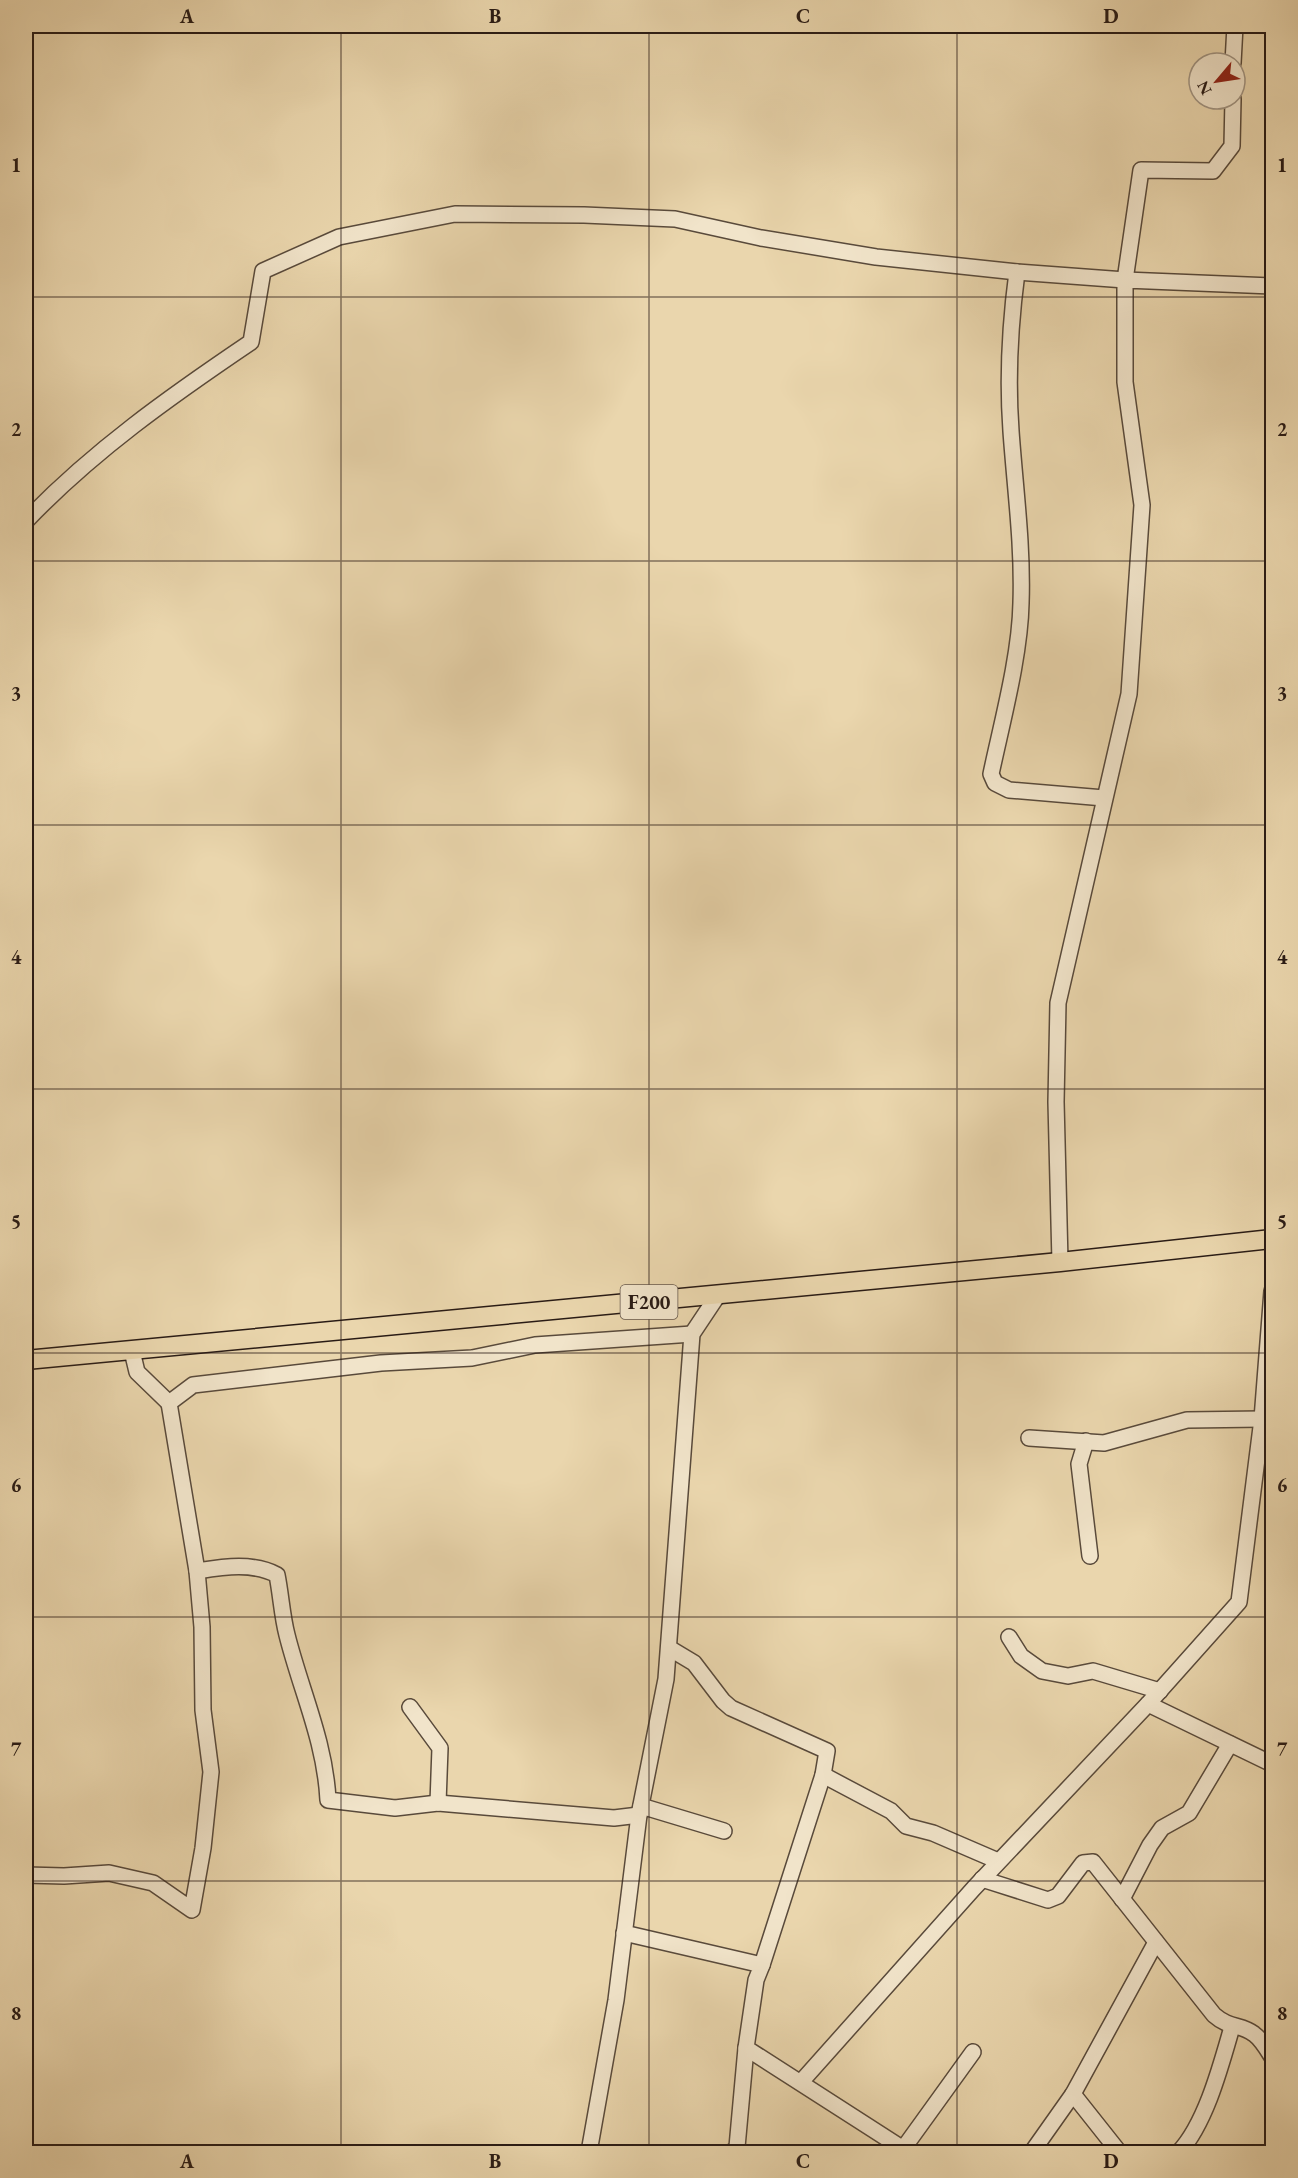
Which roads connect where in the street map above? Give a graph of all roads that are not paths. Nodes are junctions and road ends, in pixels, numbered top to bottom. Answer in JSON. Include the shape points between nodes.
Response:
{"nodes":[{"id":1,"x":1235,"y":26,"type":"edge"},
{"id":2,"x":1234,"y":51,"type":"edge"},
{"id":3,"x":1233,"y":111,"type":"edge"},
{"id":4,"x":1017,"y":272,"type":"junction"},
{"id":5,"x":1125,"y":280,"type":"junction"},
{"id":6,"x":1272,"y":286,"type":"edge"},
{"id":7,"x":26,"y":521,"type":"edge"},
{"id":8,"x":1104,"y":798,"type":"junction"},
{"id":9,"x":1272,"y":1239,"type":"edge"},
{"id":10,"x":1060,"y":1262,"type":"junction"},
{"id":11,"x":1272,"y":1291,"type":"edge"},
{"id":12,"x":718,"y":1295,"type":"junction"},
{"id":13,"x":692,"y":1334,"type":"junction"},
{"id":14,"x":132,"y":1351,"type":"junction"},
{"id":15,"x":26,"y":1360,"type":"edge"},
{"id":16,"x":169,"y":1403,"type":"junction"},
{"id":17,"x":1262,"y":1419,"type":"junction"},
{"id":18,"x":1029,"y":1438,"type":"dead end"},
{"id":19,"x":1086,"y":1441,"type":"junction"},
{"id":20,"x":1090,"y":1556,"type":"dead end"},
{"id":21,"x":197,"y":1571,"type":"junction"},
{"id":22,"x":1009,"y":1637,"type":"dead end"},
{"id":23,"x":669,"y":1648,"type":"junction"},
{"id":24,"x":1160,"y":1691,"type":"junction"},
{"id":25,"x":1148,"y":1704,"type":"junction"},
{"id":26,"x":410,"y":1707,"type":"dead end"},
{"id":27,"x":1230,"y":1744,"type":"junction"},
{"id":28,"x":1272,"y":1764,"type":"edge"},
{"id":29,"x":823,"y":1775,"type":"junction"},
{"id":30,"x":438,"y":1803,"type":"junction"},
{"id":31,"x":640,"y":1811,"type":"junction"},
{"id":32,"x":724,"y":1831,"type":"dead end"},
{"id":33,"x":998,"y":1861,"type":"junction"},
{"id":34,"x":26,"y":1875,"type":"edge"},
{"id":35,"x":982,"y":1879,"type":"junction"},
{"id":36,"x":1122,"y":1899,"type":"junction"},
{"id":37,"x":624,"y":1933,"type":"junction"},
{"id":38,"x":1156,"y":1942,"type":"junction"},
{"id":39,"x":762,"y":1965,"type":"junction"},
{"id":40,"x":1232,"y":2027,"type":"junction"},
{"id":41,"x":746,"y":2048,"type":"junction"},
{"id":42,"x":973,"y":2052,"type":"dead end"},
{"id":43,"x":1272,"y":2057,"type":"edge"},
{"id":44,"x":801,"y":2082,"type":"junction"},
{"id":45,"x":1073,"y":2094,"type":"junction"},
{"id":46,"x":737,"y":2151,"type":"edge"},
{"id":47,"x":905,"y":2151,"type":"edge"},
{"id":48,"x":589,"y":2152,"type":"edge"},
{"id":49,"x":1032,"y":2152,"type":"edge"},
{"id":50,"x":1119,"y":2152,"type":"edge"},
{"id":51,"x":1179,"y":2152,"type":"edge"}],
"edges":[{"from":1,"to":2,"type":"street"},
{"from":3,"to":5,"type":"street","via":[[1232,146],[1213,171],[1141,170]]},
{"from":4,"to":5,"type":"street"},
{"from":4,"to":7,"type":"street","via":[[876,257],[675,219],[455,214],[339,237],[263,271],[251,342],[147,413],[55,490]]},
{"from":4,"to":8,"type":"street","via":[[1008,339],[1021,605],[991,774],[994,783],[1009,790]]},
{"from":5,"to":6,"type":"street"},
{"from":5,"to":8,"type":"street","via":[[1125,382],[1142,505],[1129,694]]},
{"from":8,"to":10,"type":"street","via":[[1058,1003]]},
{"from":9,"to":10,"type":"main road","number":"F200"},
{"from":10,"to":12,"type":"main road","number":"F200"},
{"from":11,"to":17,"type":"street"},
{"from":12,"to":13,"type":"street"},
{"from":12,"to":14,"type":"main road","number":"F200"},
{"from":13,"to":16,"type":"street","via":[[535,1345],[472,1358],[381,1363],[193,1384]]},
{"from":13,"to":23,"type":"street"},
{"from":14,"to":15,"type":"main road","number":"F200"},
{"from":14,"to":16,"type":"street","via":[[137,1372]]},
{"from":16,"to":21,"type":"street"},
{"from":17,"to":19,"type":"street","via":[[1187,1420],[1115,1441]]},
{"from":17,"to":24,"type":"street","via":[[1239,1602]]},
{"from":18,"to":19,"type":"street"},
{"from":19,"to":20,"type":"street","via":[[1079,1464]]},
{"from":21,"to":30,"type":"street","via":[[242,1566],[267,1569],[277,1575],[286,1634],[316,1726],[328,1800],[395,1808]]},
{"from":21,"to":34,"type":"street","via":[[202,1710],[211,1772],[192,1910],[153,1884],[109,1873]]},
{"from":22,"to":24,"type":"street","via":[[1021,1656],[1042,1671],[1068,1676],[1093,1671]]},
{"from":23,"to":29,"type":"street","via":[[694,1664],[731,1708],[827,1751]]},
{"from":23,"to":31,"type":"street"},
{"from":24,"to":25,"type":"street"},
{"from":25,"to":27,"type":"street"},
{"from":25,"to":33,"type":"street"},
{"from":26,"to":30,"type":"street","via":[[440,1748]]},
{"from":27,"to":28,"type":"street"},
{"from":27,"to":36,"type":"street","via":[[1189,1814],[1162,1828],[1150,1845]]},
{"from":29,"to":33,"type":"street","via":[[891,1811],[906,1826],[933,1833]]},
{"from":29,"to":39,"type":"street"},
{"from":30,"to":31,"type":"street","via":[[614,1818]]},
{"from":31,"to":32,"type":"street"},
{"from":31,"to":37,"type":"street"},
{"from":33,"to":35,"type":"street"},
{"from":35,"to":36,"type":"street","via":[[1048,1900],[1058,1896],[1078,1867],[1088,1861],[1093,1862]]},
{"from":35,"to":44,"type":"street"},
{"from":36,"to":38,"type":"street"},
{"from":37,"to":39,"type":"street"},
{"from":37,"to":48,"type":"street"},
{"from":38,"to":40,"type":"street","via":[[1214,2015]]},
{"from":38,"to":45,"type":"street"},
{"from":39,"to":41,"type":"street","via":[[756,1980]]},
{"from":40,"to":43,"type":"street","via":[[1256,2035]]},
{"from":40,"to":51,"type":"street","via":[[1194,2130]]},
{"from":41,"to":44,"type":"street"},
{"from":41,"to":46,"type":"street"},
{"from":42,"to":47,"type":"street"},
{"from":44,"to":47,"type":"street"},
{"from":45,"to":49,"type":"street"},
{"from":45,"to":50,"type":"street"}]}
